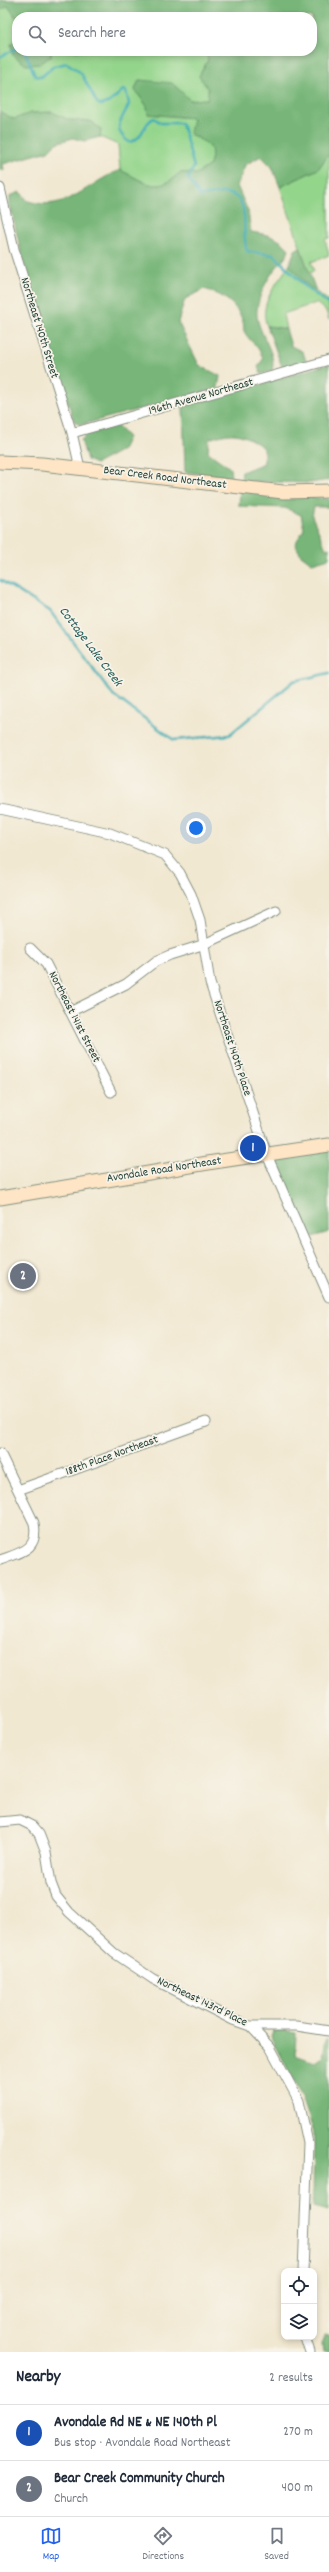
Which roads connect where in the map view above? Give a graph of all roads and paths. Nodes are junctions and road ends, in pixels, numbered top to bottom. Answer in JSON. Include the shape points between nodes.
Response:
{"nodes":[{"id":1,"x":0,"y":188,"type":"edge"},
{"id":2,"x":329,"y":360,"type":"edge"},
{"id":3,"x":72,"y":433,"type":"junction"},
{"id":4,"x":0,"y":462,"type":"edge"},
{"id":5,"x":80,"y":468,"type":"junction"},
{"id":6,"x":329,"y":491,"type":"edge"},
{"id":7,"x":0,"y":809,"type":"edge"},
{"id":8,"x":276,"y":911,"type":"dead end"},
{"id":9,"x":202,"y":945,"type":"junction"},
{"id":10,"x":30,"y":948,"type":"dead end"},
{"id":11,"x":72,"y":1011,"type":"junction"},
{"id":12,"x":111,"y":1092,"type":"dead end"},
{"id":13,"x":329,"y":1145,"type":"edge"},
{"id":14,"x":267,"y":1155,"type":"junction"},
{"id":15,"x":0,"y":1198,"type":"edge"},
{"id":16,"x":329,"y":1296,"type":"edge"},
{"id":17,"x":206,"y":1422,"type":"dead end"},
{"id":18,"x":0,"y":1453,"type":"edge"},
{"id":19,"x":18,"y":1490,"type":"junction"},
{"id":20,"x":0,"y":1560,"type":"edge"},
{"id":21,"x":0,"y":1822,"type":"edge"},
{"id":22,"x":250,"y":2026,"type":"junction"},
{"id":23,"x":329,"y":2031,"type":"edge"},
{"id":24,"x":303,"y":2268,"type":"edge"},
{"id":25,"x":306,"y":2340,"type":"edge"},
{"id":26,"x":310,"y":2352,"type":"edge"}],
"edges":[{"from":1,"to":3,"type":"street","name":"Northeast 140th Street","via":[[17,256]]},
{"from":2,"to":3,"type":"street","name":"196th Avenue Northeast"},
{"from":3,"to":5,"type":"street","name":"Northeast 140th Street"},
{"from":4,"to":5,"type":"main road","name":"Bear Creek Road Northeast"},
{"from":5,"to":6,"type":"main road","name":"Bear Creek Road Northeast","via":[[283,492]]},
{"from":7,"to":9,"type":"street","name":"Northeast 140th Place","via":[[110,833],[165,855],[180,873],[191,894],[200,920]]},
{"from":8,"to":9,"type":"street"},
{"from":9,"to":11,"type":"street","via":[[156,961],[126,984]]},
{"from":9,"to":14,"type":"street","name":"Northeast 140th Place","via":[[210,983]]},
{"from":10,"to":11,"type":"street","name":"Northeast 141st Street","via":[[46,964]]},
{"from":11,"to":12,"type":"street","name":"Northeast 141st Street"},
{"from":13,"to":14,"type":"main road","name":"Avondale Road Northeast"},
{"from":14,"to":15,"type":"main road","name":"Avondale Road Northeast"},
{"from":14,"to":16,"type":"street","name":"Northeast 140th Place"},
{"from":17,"to":19,"type":"street","name":"188th Place Northeast"},
{"from":18,"to":19,"type":"street"},
{"from":19,"to":20,"type":"street","via":[[34,1523],[35,1540],[23,1551]]},
{"from":21,"to":22,"type":"street","name":"Northeast 143rd Place","via":[[20,1820],[32,1826],[39,1834],[56,1896],[68,1912],[114,1953],[153,1979],[233,2020]]},
{"from":22,"to":23,"type":"street","via":[[296,2026]]},
{"from":22,"to":24,"type":"street","name":"Northeast 143rd Place","via":[[279,2060],[299,2101],[305,2123],[308,2143]]},
{"from":25,"to":26,"type":"street"}]}
